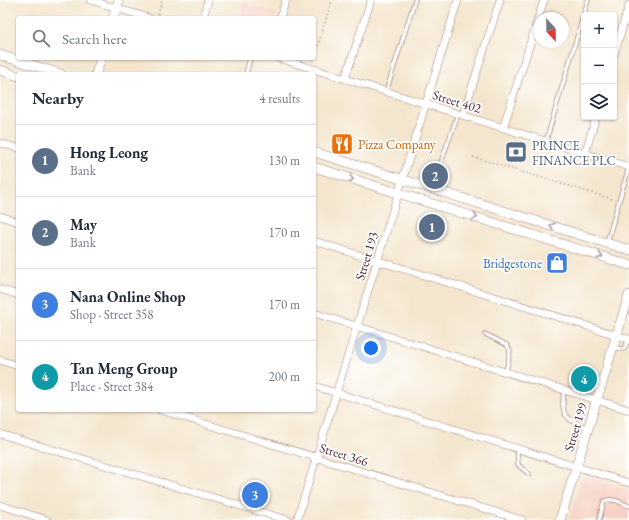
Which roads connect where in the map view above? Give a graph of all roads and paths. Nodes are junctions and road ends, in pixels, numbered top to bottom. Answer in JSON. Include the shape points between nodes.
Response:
{"nodes":[{"id":1,"x":90,"y":0,"type":"edge"},
{"id":2,"x":162,"y":0,"type":"edge"},
{"id":3,"x":208,"y":0,"type":"edge"},
{"id":4,"x":286,"y":0,"type":"edge"},
{"id":5,"x":332,"y":0,"type":"edge"},
{"id":6,"x":371,"y":0,"type":"edge"},
{"id":7,"x":415,"y":0,"type":"edge"},
{"id":8,"x":458,"y":0,"type":"edge"},
{"id":9,"x":500,"y":0,"type":"edge"},
{"id":10,"x":544,"y":0,"type":"edge"},
{"id":11,"x":588,"y":0,"type":"edge"},
{"id":12,"x":117,"y":4,"type":"edge"},
{"id":13,"x":629,"y":6,"type":"edge"},
{"id":14,"x":114,"y":16,"type":"edge"},
{"id":15,"x":144,"y":16,"type":"edge"},
{"id":16,"x":158,"y":16,"type":"edge"},
{"id":17,"x":204,"y":16,"type":"edge"},
{"id":18,"x":281,"y":16,"type":"edge"},
{"id":19,"x":616,"y":48,"type":"edge"},
{"id":20,"x":316,"y":52,"type":"edge"},
{"id":21,"x":0,"y":55,"type":"edge"},
{"id":22,"x":16,"y":60,"type":"edge"},
{"id":23,"x":16,"y":60,"type":"edge"},
{"id":24,"x":100,"y":60,"type":"edge"},
{"id":25,"x":250,"y":60,"type":"edge"},
{"id":26,"x":285,"y":60,"type":"edge"},
{"id":27,"x":313,"y":60,"type":"edge"},
{"id":28,"x":311,"y":68,"type":"junction"},
{"id":29,"x":0,"y":70,"type":"edge"},
{"id":30,"x":55,"y":72,"type":"edge"},
{"id":31,"x":97,"y":72,"type":"edge"},
{"id":32,"x":246,"y":72,"type":"edge"},
{"id":33,"x":16,"y":75,"type":"edge"},
{"id":34,"x":345,"y":79,"type":"junction"},
{"id":35,"x":386,"y":92,"type":"junction"},
{"id":36,"x":425,"y":104,"type":"junction"},
{"id":37,"x":460,"y":115,"type":"junction"},
{"id":38,"x":595,"y":120,"type":"edge"},
{"id":39,"x":503,"y":128,"type":"junction"},
{"id":40,"x":546,"y":141,"type":"junction"},
{"id":41,"x":0,"y":143,"type":"edge"},
{"id":42,"x":16,"y":147,"type":"edge"},
{"id":43,"x":316,"y":153,"type":"edge"},
{"id":44,"x":585,"y":153,"type":"junction"},
{"id":45,"x":473,"y":157,"type":"dead end"},
{"id":46,"x":629,"y":167,"type":"edge"},
{"id":47,"x":316,"y":168,"type":"edge"},
{"id":48,"x":402,"y":180,"type":"junction"},
{"id":49,"x":432,"y":188,"type":"junction"},
{"id":50,"x":397,"y":193,"type":"junction"},
{"id":51,"x":619,"y":201,"type":"junction"},
{"id":52,"x":0,"y":216,"type":"edge"},
{"id":53,"x":16,"y":221,"type":"edge"},
{"id":54,"x":316,"y":243,"type":"edge"},
{"id":55,"x":607,"y":243,"type":"junction"},
{"id":56,"x":629,"y":250,"type":"edge"},
{"id":57,"x":377,"y":261,"type":"junction"},
{"id":58,"x":629,"y":265,"type":"edge"},
{"id":59,"x":0,"y":289,"type":"edge"},
{"id":60,"x":16,"y":294,"type":"edge"},
{"id":61,"x":629,"y":295,"type":"edge"},
{"id":62,"x":316,"y":314,"type":"edge"},
{"id":63,"x":356,"y":326,"type":"junction"},
{"id":64,"x":486,"y":334,"type":"dead end"},
{"id":65,"x":617,"y":335,"type":"junction"},
{"id":66,"x":629,"y":339,"type":"edge"},
{"id":67,"x":613,"y":348,"type":"junction"},
{"id":68,"x":0,"y":360,"type":"edge"},
{"id":69,"x":16,"y":365,"type":"edge"},
{"id":70,"x":506,"y":372,"type":"junction"},
{"id":71,"x":316,"y":387,"type":"edge"},
{"id":72,"x":564,"y":390,"type":"junction"},
{"id":73,"x":336,"y":393,"type":"junction"},
{"id":74,"x":597,"y":400,"type":"junction"},
{"id":75,"x":629,"y":410,"type":"edge"},
{"id":76,"x":166,"y":412,"type":"edge"},
{"id":77,"x":588,"y":428,"type":"junction"},
{"id":78,"x":0,"y":434,"type":"edge"},
{"id":79,"x":517,"y":448,"type":"junction"},
{"id":80,"x":316,"y":458,"type":"junction"},
{"id":81,"x":576,"y":467,"type":"junction"},
{"id":82,"x":529,"y":474,"type":"dead end"},
{"id":83,"x":629,"y":483,"type":"edge"},
{"id":84,"x":0,"y":505,"type":"edge"},
{"id":85,"x":629,"y":506,"type":"edge"},
{"id":86,"x":47,"y":520,"type":"edge"},
{"id":87,"x":288,"y":520,"type":"edge"},
{"id":88,"x":297,"y":520,"type":"edge"},
{"id":89,"x":522,"y":520,"type":"edge"},
{"id":90,"x":560,"y":520,"type":"edge"},
{"id":91,"x":598,"y":520,"type":"edge"}],
"edges":[{"from":1,"to":12,"type":"street"},
{"from":2,"to":16,"type":"path"},
{"from":3,"to":17,"type":"street"},
{"from":4,"to":18,"type":"street"},
{"from":5,"to":20,"type":"path"},
{"from":6,"to":34,"type":"street"},
{"from":7,"to":35,"type":"lane"},
{"from":8,"to":36,"type":"street","name":"Street 193"},
{"from":9,"to":37,"type":"street"},
{"from":10,"to":39,"type":"street"},
{"from":11,"to":40,"type":"lane"},
{"from":12,"to":14,"type":"main road"},
{"from":12,"to":15,"type":"street"},
{"from":13,"to":19,"type":"street"},
{"from":21,"to":23,"type":"main road"},
{"from":22,"to":30,"type":"main road"},
{"from":24,"to":31,"type":"main road"},
{"from":25,"to":32,"type":"lane"},
{"from":26,"to":28,"type":"street","name":"Street 402"},
{"from":27,"to":28,"type":"path"},
{"from":28,"to":34,"type":"street","name":"Street 402"},
{"from":29,"to":33,"type":"main road"},
{"from":34,"to":35,"type":"street","name":"Street 402"},
{"from":35,"to":36,"type":"street","name":"Street 402"},
{"from":36,"to":37,"type":"street","name":"Street 402"},
{"from":36,"to":48,"type":"street","name":"Street 193"},
{"from":37,"to":39,"type":"street","name":"Street 402"},
{"from":37,"to":49,"type":"lane"},
{"from":38,"to":44,"type":"street"},
{"from":39,"to":40,"type":"street","name":"Street 402"},
{"from":40,"to":44,"type":"street","name":"Street 402"},
{"from":41,"to":42,"type":"street"},
{"from":43,"to":48,"type":"main road"},
{"from":44,"to":46,"type":"street","name":"Street 402"},
{"from":45,"to":51,"type":"path"},
{"from":46,"to":51,"type":"lane"},
{"from":47,"to":50,"type":"main road","one_way":true},
{"from":48,"to":49,"type":"main road"},
{"from":48,"to":50,"type":"street","name":"Street 193"},
{"from":55,"to":49,"type":"main road","one_way":true},
{"from":50,"to":57,"type":"street","name":"Street 193"},
{"from":50,"to":58,"type":"main road","one_way":true},
{"from":51,"to":55,"type":"lane"},
{"from":52,"to":53,"type":"street"},
{"from":54,"to":57,"type":"street"},
{"from":55,"to":56,"type":"main road"},
{"from":57,"to":63,"type":"street","name":"Street 193"},
{"from":57,"to":65,"type":"street"},
{"from":59,"to":60,"type":"street"},
{"from":61,"to":65,"type":"main road","name":"Street 199"},
{"from":62,"to":63,"type":"street"},
{"from":63,"to":70,"type":"street"},
{"from":63,"to":73,"type":"street","name":"Street 193"},
{"from":64,"to":70,"type":"lane","via":[[507,345],[510,351]]},
{"from":65,"to":66,"type":"street"},
{"from":65,"to":67,"type":"main road","name":"Street 199"},
{"from":66,"to":67,"type":"lane","via":[[624,349]]},
{"from":67,"to":74,"type":"main road","name":"Street 199"},
{"from":68,"to":69,"type":"street"},
{"from":70,"to":72,"type":"street"},
{"from":71,"to":73,"type":"street"},
{"from":72,"to":74,"type":"street"},
{"from":72,"to":77,"type":"lane","via":[[562,406],[567,418]]},
{"from":73,"to":79,"type":"street"},
{"from":73,"to":80,"type":"street","name":"Street 193"},
{"from":74,"to":75,"type":"street"},
{"from":74,"to":77,"type":"main road","name":"Street 199"},
{"from":76,"to":80,"type":"street","name":"Street 366"},
{"from":77,"to":81,"type":"main road","name":"Street 199"},
{"from":78,"to":87,"type":"street"},
{"from":79,"to":81,"type":"street"},
{"from":79,"to":82,"type":"lane","via":[[518,465]]},
{"from":80,"to":88,"type":"street","name":"Street 193"},
{"from":80,"to":89,"type":"street","name":"Street 366"},
{"from":81,"to":83,"type":"street"},
{"from":81,"to":90,"type":"main road","name":"Street 199"},
{"from":84,"to":86,"type":"street"},
{"from":85,"to":91,"type":"lane","via":[[612,499],[604,501]]}]}
